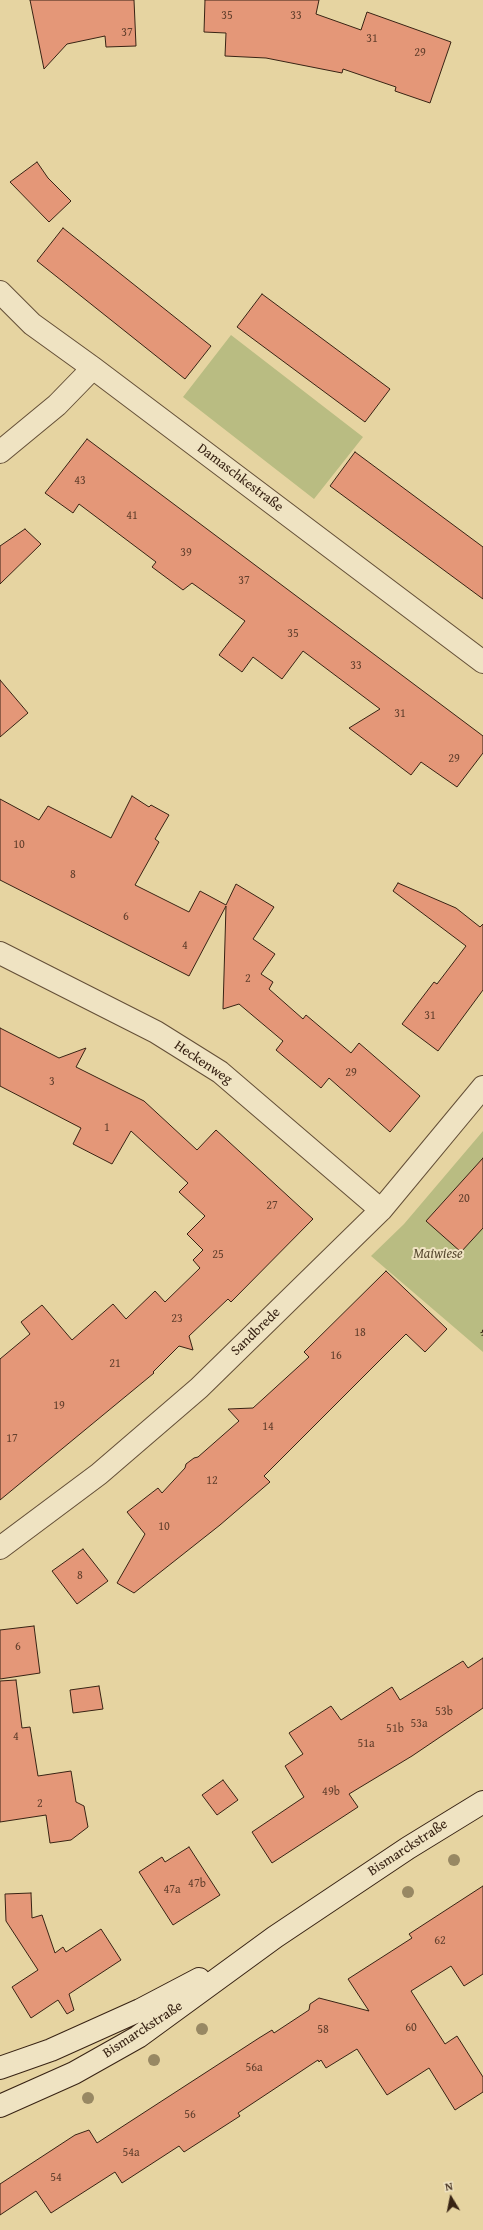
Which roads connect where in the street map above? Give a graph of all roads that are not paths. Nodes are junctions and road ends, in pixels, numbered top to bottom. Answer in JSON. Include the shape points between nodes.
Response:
{"nodes":[{"id":1,"x":0,"y":292,"type":"edge"},
{"id":2,"x":94,"y":368,"type":"junction"},
{"id":3,"x":0,"y":452,"type":"edge"},
{"id":4,"x":483,"y":662,"type":"edge"},
{"id":5,"x":0,"y":953,"type":"edge"},
{"id":6,"x":483,"y":1087,"type":"edge"},
{"id":7,"x":381,"y":1210,"type":"junction"},
{"id":8,"x":0,"y":1548,"type":"edge"},
{"id":9,"x":483,"y":1802,"type":"edge"},
{"id":10,"x":275,"y":1937,"type":"junction"},
{"id":11,"x":0,"y":2068,"type":"edge"},
{"id":12,"x":0,"y":2106,"type":"edge"}],
"edges":[{"from":1,"to":2,"type":"street","name":"Damaschkestraße","via":[[32,324]]},
{"from":2,"to":3,"type":"street","via":[[57,405]]},
{"from":2,"to":4,"type":"street","name":"Damaschkestraße"},
{"from":5,"to":7,"type":"street","name":"Heckenweg","via":[[156,1032],[220,1072]]},
{"from":6,"to":7,"type":"street","name":"Sandbrede"},
{"from":7,"to":8,"type":"street","name":"Sandbrede","via":[[199,1388],[99,1474]]},
{"from":9,"to":10,"type":"street","name":"Bismarckstraße","via":[[408,1848]]},
{"from":10,"to":11,"type":"street","name":"Bismarckstraße","via":[[140,2010],[51,2050]]},
{"from":10,"to":12,"type":"street","name":"Bismarckstraße","via":[[138,2037],[74,2073]]}]}
